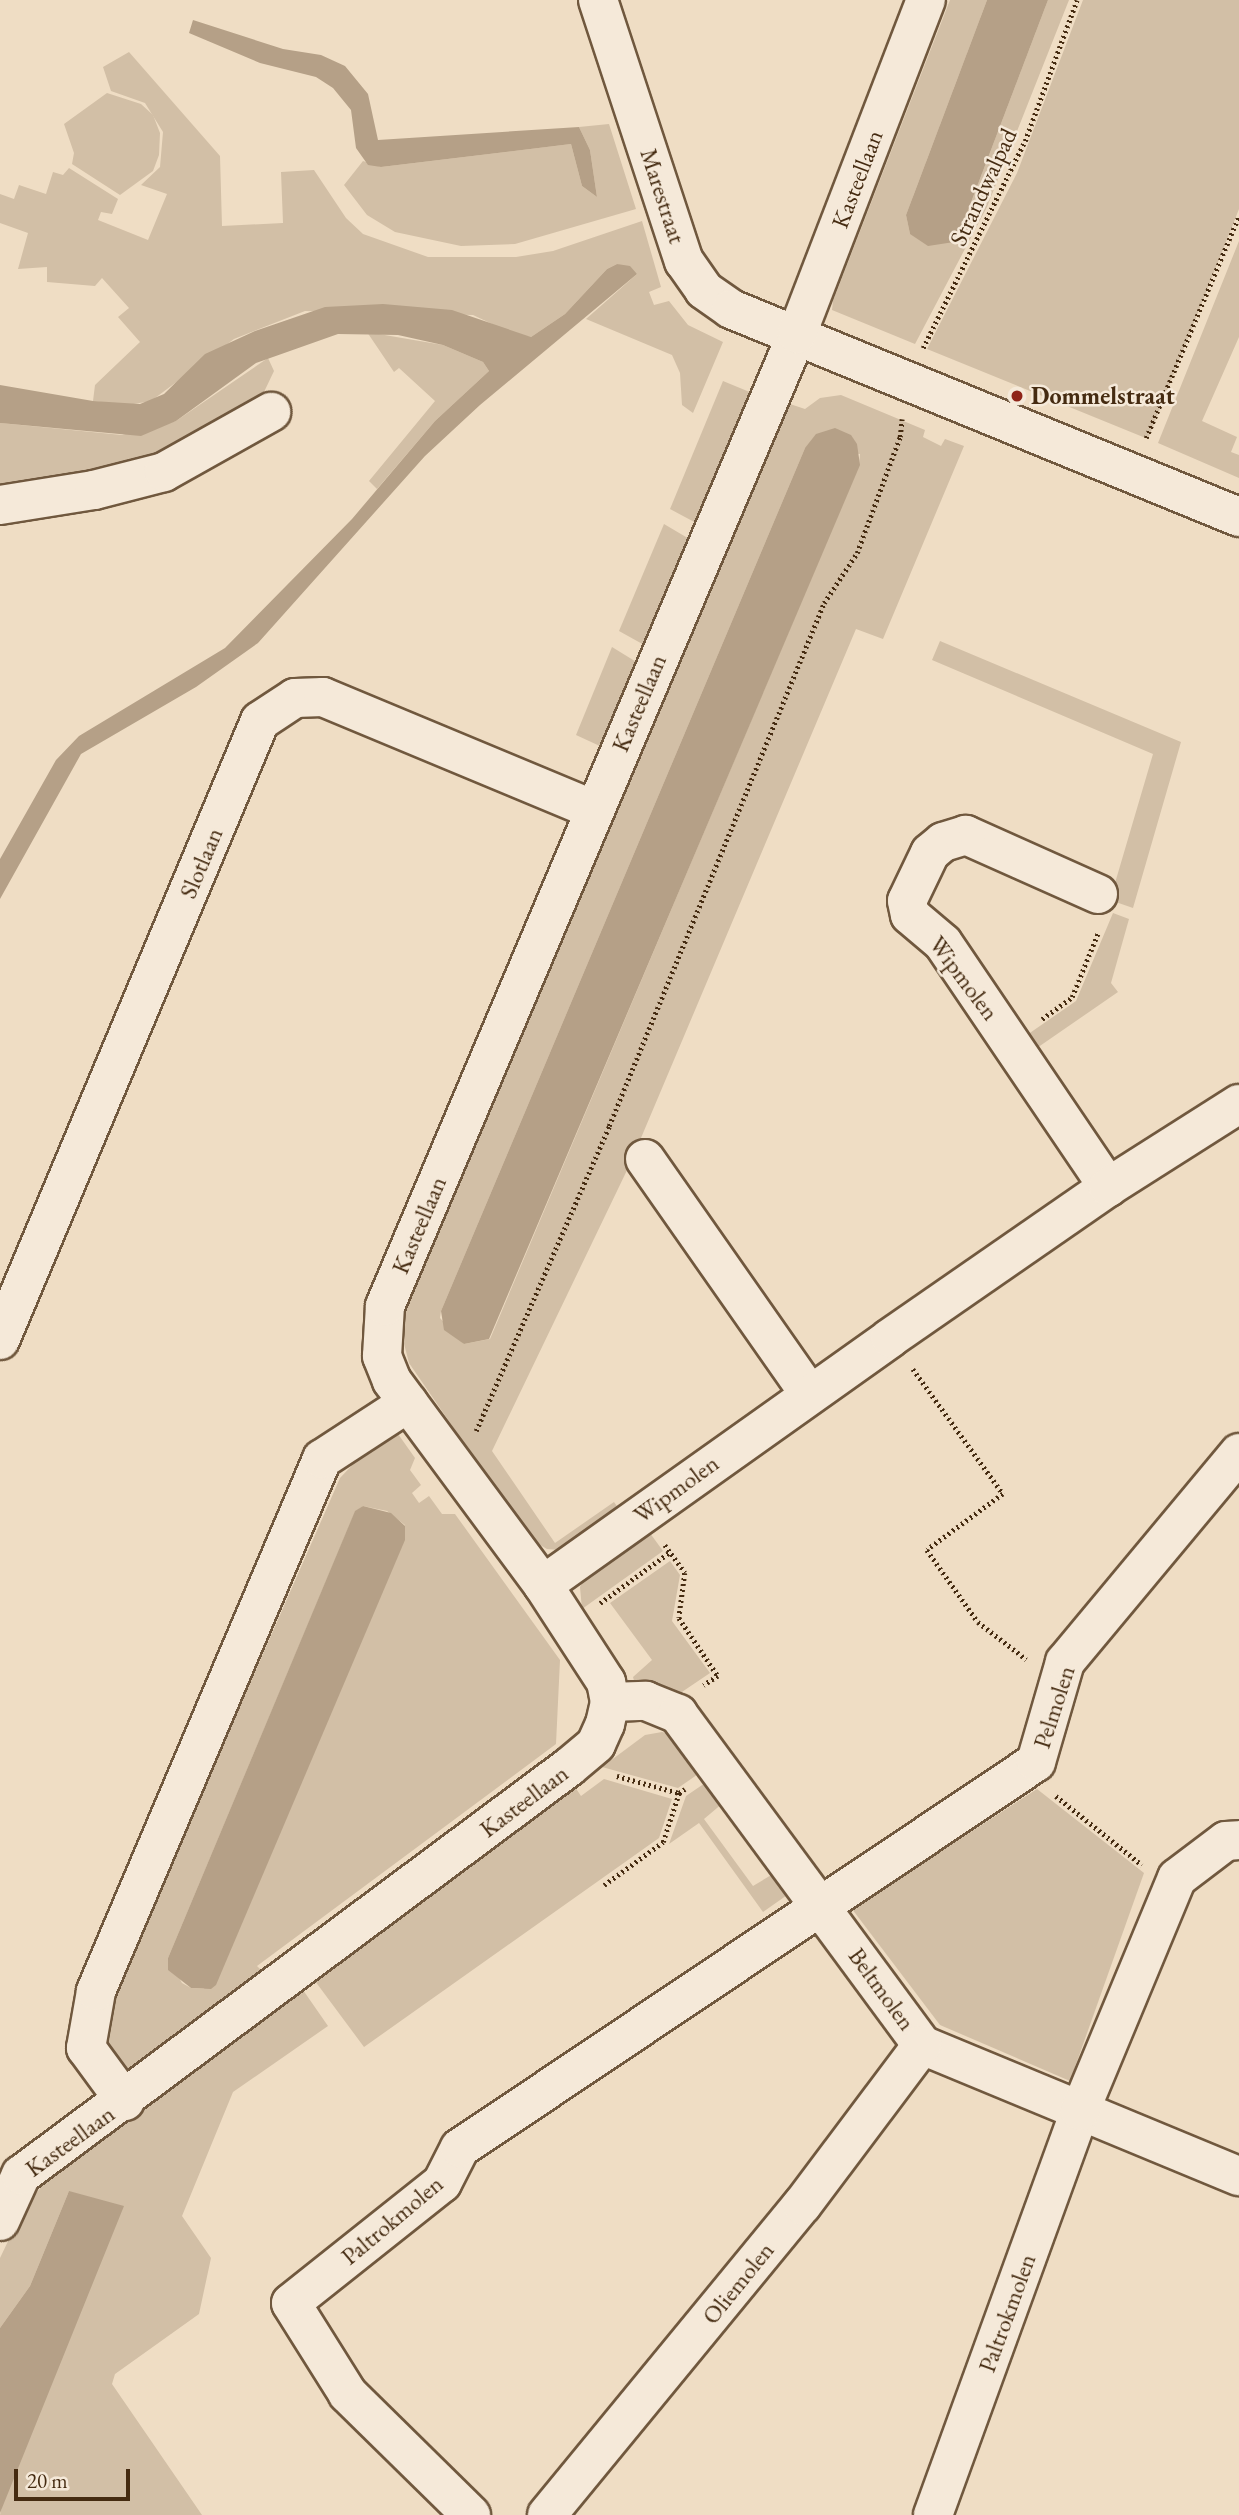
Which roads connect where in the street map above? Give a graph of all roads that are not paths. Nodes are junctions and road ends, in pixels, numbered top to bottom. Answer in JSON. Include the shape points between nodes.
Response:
{"nodes":[{"id":1,"x":598,"y":0,"type":"edge"},
{"id":2,"x":926,"y":0,"type":"edge"},
{"id":3,"x":797,"y":334,"type":"junction"},
{"id":4,"x":271,"y":412,"type":"dead end"},
{"id":5,"x":0,"y":505,"type":"edge"},
{"id":6,"x":1239,"y":517,"type":"edge"},
{"id":7,"x":594,"y":810,"type":"junction"},
{"id":8,"x":1098,"y":894,"type":"road end"},
{"id":9,"x":1239,"y":1104,"type":"edge"},
{"id":10,"x":645,"y":1159,"type":"dead end"},
{"id":11,"x":1108,"y":1187,"type":"junction"},
{"id":12,"x":0,"y":1340,"type":"edge"},
{"id":13,"x":809,"y":1393,"type":"junction"},
{"id":14,"x":408,"y":1402,"type":"junction"},
{"id":15,"x":1239,"y":1453,"type":"edge"},
{"id":16,"x":543,"y":1585,"type":"junction"},
{"id":17,"x":610,"y":1702,"type":"junction"},
{"id":18,"x":1239,"y":1840,"type":"edge"},
{"id":19,"x":822,"y":1906,"type":"junction"},
{"id":20,"x":922,"y":2045,"type":"junction"},
{"id":21,"x":125,"y":2101,"type":"junction"},
{"id":22,"x":1080,"y":2111,"type":"junction"},
{"id":23,"x":1239,"y":2176,"type":"edge"},
{"id":24,"x":0,"y":2221,"type":"edge"},
{"id":25,"x":471,"y":2515,"type":"edge"},
{"id":26,"x":547,"y":2515,"type":"edge"},
{"id":27,"x":933,"y":2515,"type":"edge"}],
"edges":[{"from":1,"to":3,"type":"street","name":"Marestraat","via":[[684,261],[704,290],[731,310]]},
{"from":2,"to":3,"type":"street","name":"Kasteellaan"},
{"from":3,"to":6,"type":"street"},
{"from":3,"to":7,"type":"street","name":"Kasteellaan"},
{"from":4,"to":5,"type":"street","via":[[164,472],[94,490]]},
{"from":7,"to":12,"type":"street","name":"Slotlaan","via":[[323,697],[295,698],[260,721]]},
{"from":7,"to":14,"type":"street","name":"Kasteellaan","via":[[384,1306],[382,1356]]},
{"from":8,"to":11,"type":"street","name":"Wipmolen","via":[[966,835],[943,842],[915,876],[907,901],[910,915],[943,943]]},
{"from":9,"to":11,"type":"street","name":"Wipmolen"},
{"from":10,"to":13,"type":"street"},
{"from":11,"to":13,"type":"street","name":"Wipmolen"},
{"from":13,"to":16,"type":"street","name":"Wipmolen"},
{"from":14,"to":16,"type":"street","name":"Kasteellaan"},
{"from":14,"to":21,"type":"street","name":"Kasteellaan","via":[[322,1459],[96,1991],[86,2048]]},
{"from":15,"to":19,"type":"street","name":"Pelmolen","via":[[1065,1662],[1036,1762]]},
{"from":16,"to":17,"type":"street","name":"Kasteellaan","via":[[606,1682]]},
{"from":17,"to":19,"type":"street","name":"Beltmolen","via":[[646,1701],[678,1714]]},
{"from":17,"to":21,"type":"street","name":"Kasteellaan","via":[[596,1744],[569,1767]]},
{"from":18,"to":22,"type":"street","via":[[1226,1841],[1177,1878]]},
{"from":19,"to":20,"type":"street","name":"Beltmolen"},
{"from":19,"to":25,"type":"street","name":"Paltrokmolen","via":[[460,2148],[442,2183],[291,2303],[348,2394]]},
{"from":20,"to":22,"type":"street","name":"Beltmolen"},
{"from":20,"to":26,"type":"street","name":"Oliemolen","via":[[802,2205]]},
{"from":21,"to":24,"type":"street","name":"Kasteellaan","via":[[21,2175]]},
{"from":22,"to":23,"type":"street","name":"Beltmolen"},
{"from":22,"to":27,"type":"street","name":"Paltrokmolen"}]}
